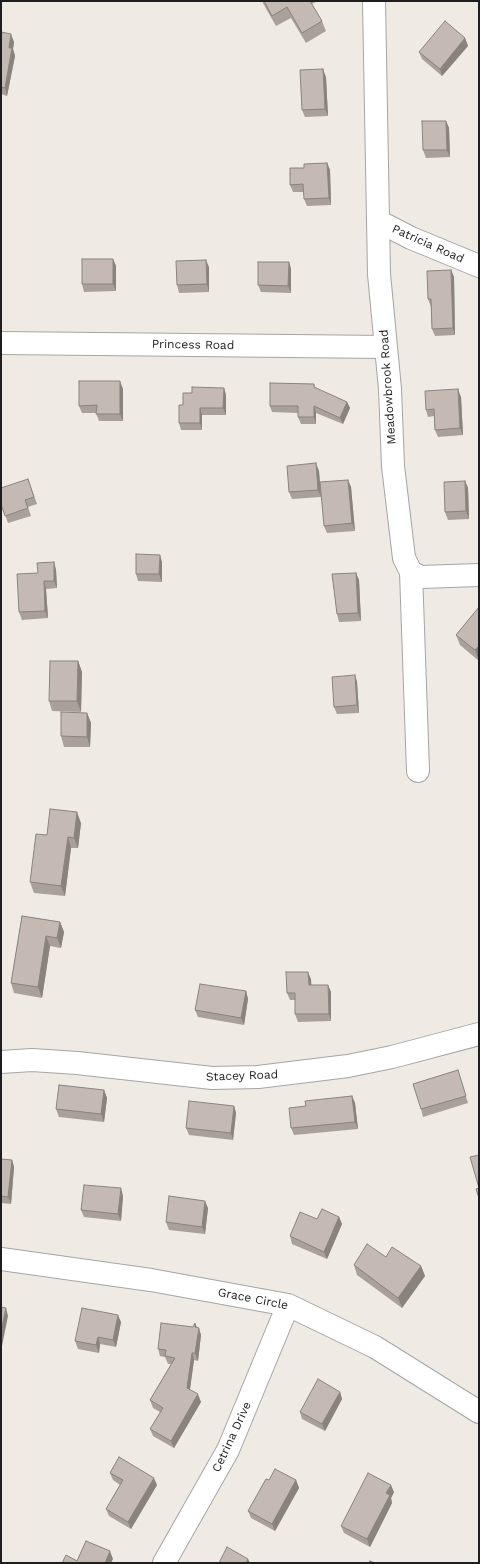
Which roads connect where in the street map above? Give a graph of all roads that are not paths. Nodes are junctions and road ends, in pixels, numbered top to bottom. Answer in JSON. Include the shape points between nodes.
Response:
{"nodes":[{"id":1,"x":374,"y":1,"type":"edge"},
{"id":2,"x":378,"y":221,"type":"junction"},
{"id":3,"x":479,"y":266,"type":"edge"},
{"id":4,"x":1,"y":343,"type":"edge"},
{"id":5,"x":386,"y":347,"type":"junction"},
{"id":6,"x":411,"y":572,"type":"junction"},
{"id":7,"x":479,"y":575,"type":"edge"},
{"id":8,"x":418,"y":771,"type":"dead end"},
{"id":9,"x":479,"y":1034,"type":"edge"},
{"id":10,"x":1,"y":1062,"type":"edge"},
{"id":11,"x":1,"y":1259,"type":"edge"},
{"id":12,"x":288,"y":1305,"type":"junction"},
{"id":13,"x":479,"y":1412,"type":"edge"},
{"id":14,"x":164,"y":1563,"type":"edge"}],
"edges":[{"from":1,"to":2,"type":"street","name":"Meadowbrook Road"},
{"from":2,"to":3,"type":"street","name":"Patricia Road","via":[[411,238]]},
{"from":2,"to":5,"type":"street","name":"Meadowbrook Road","via":[[379,274]]},
{"from":4,"to":5,"type":"street","name":"Princess Road"},
{"from":5,"to":6,"type":"street","name":"Meadowbrook Road","via":[[393,466],[404,558]]},
{"from":6,"to":7,"type":"street","via":[[421,577]]},
{"from":6,"to":8,"type":"street","name":"Meadowbrook Road"},
{"from":9,"to":10,"type":"street","name":"Stacey Road","via":[[348,1066],[258,1077],[212,1078],[77,1062]]},
{"from":11,"to":12,"type":"street","name":"Grace Circle","via":[[151,1280]]},
{"from":12,"to":13,"type":"street","name":"Grace Circle","via":[[375,1347]]},
{"from":12,"to":14,"type":"street","name":"Cetrina Drive","via":[[228,1450]]}]}
